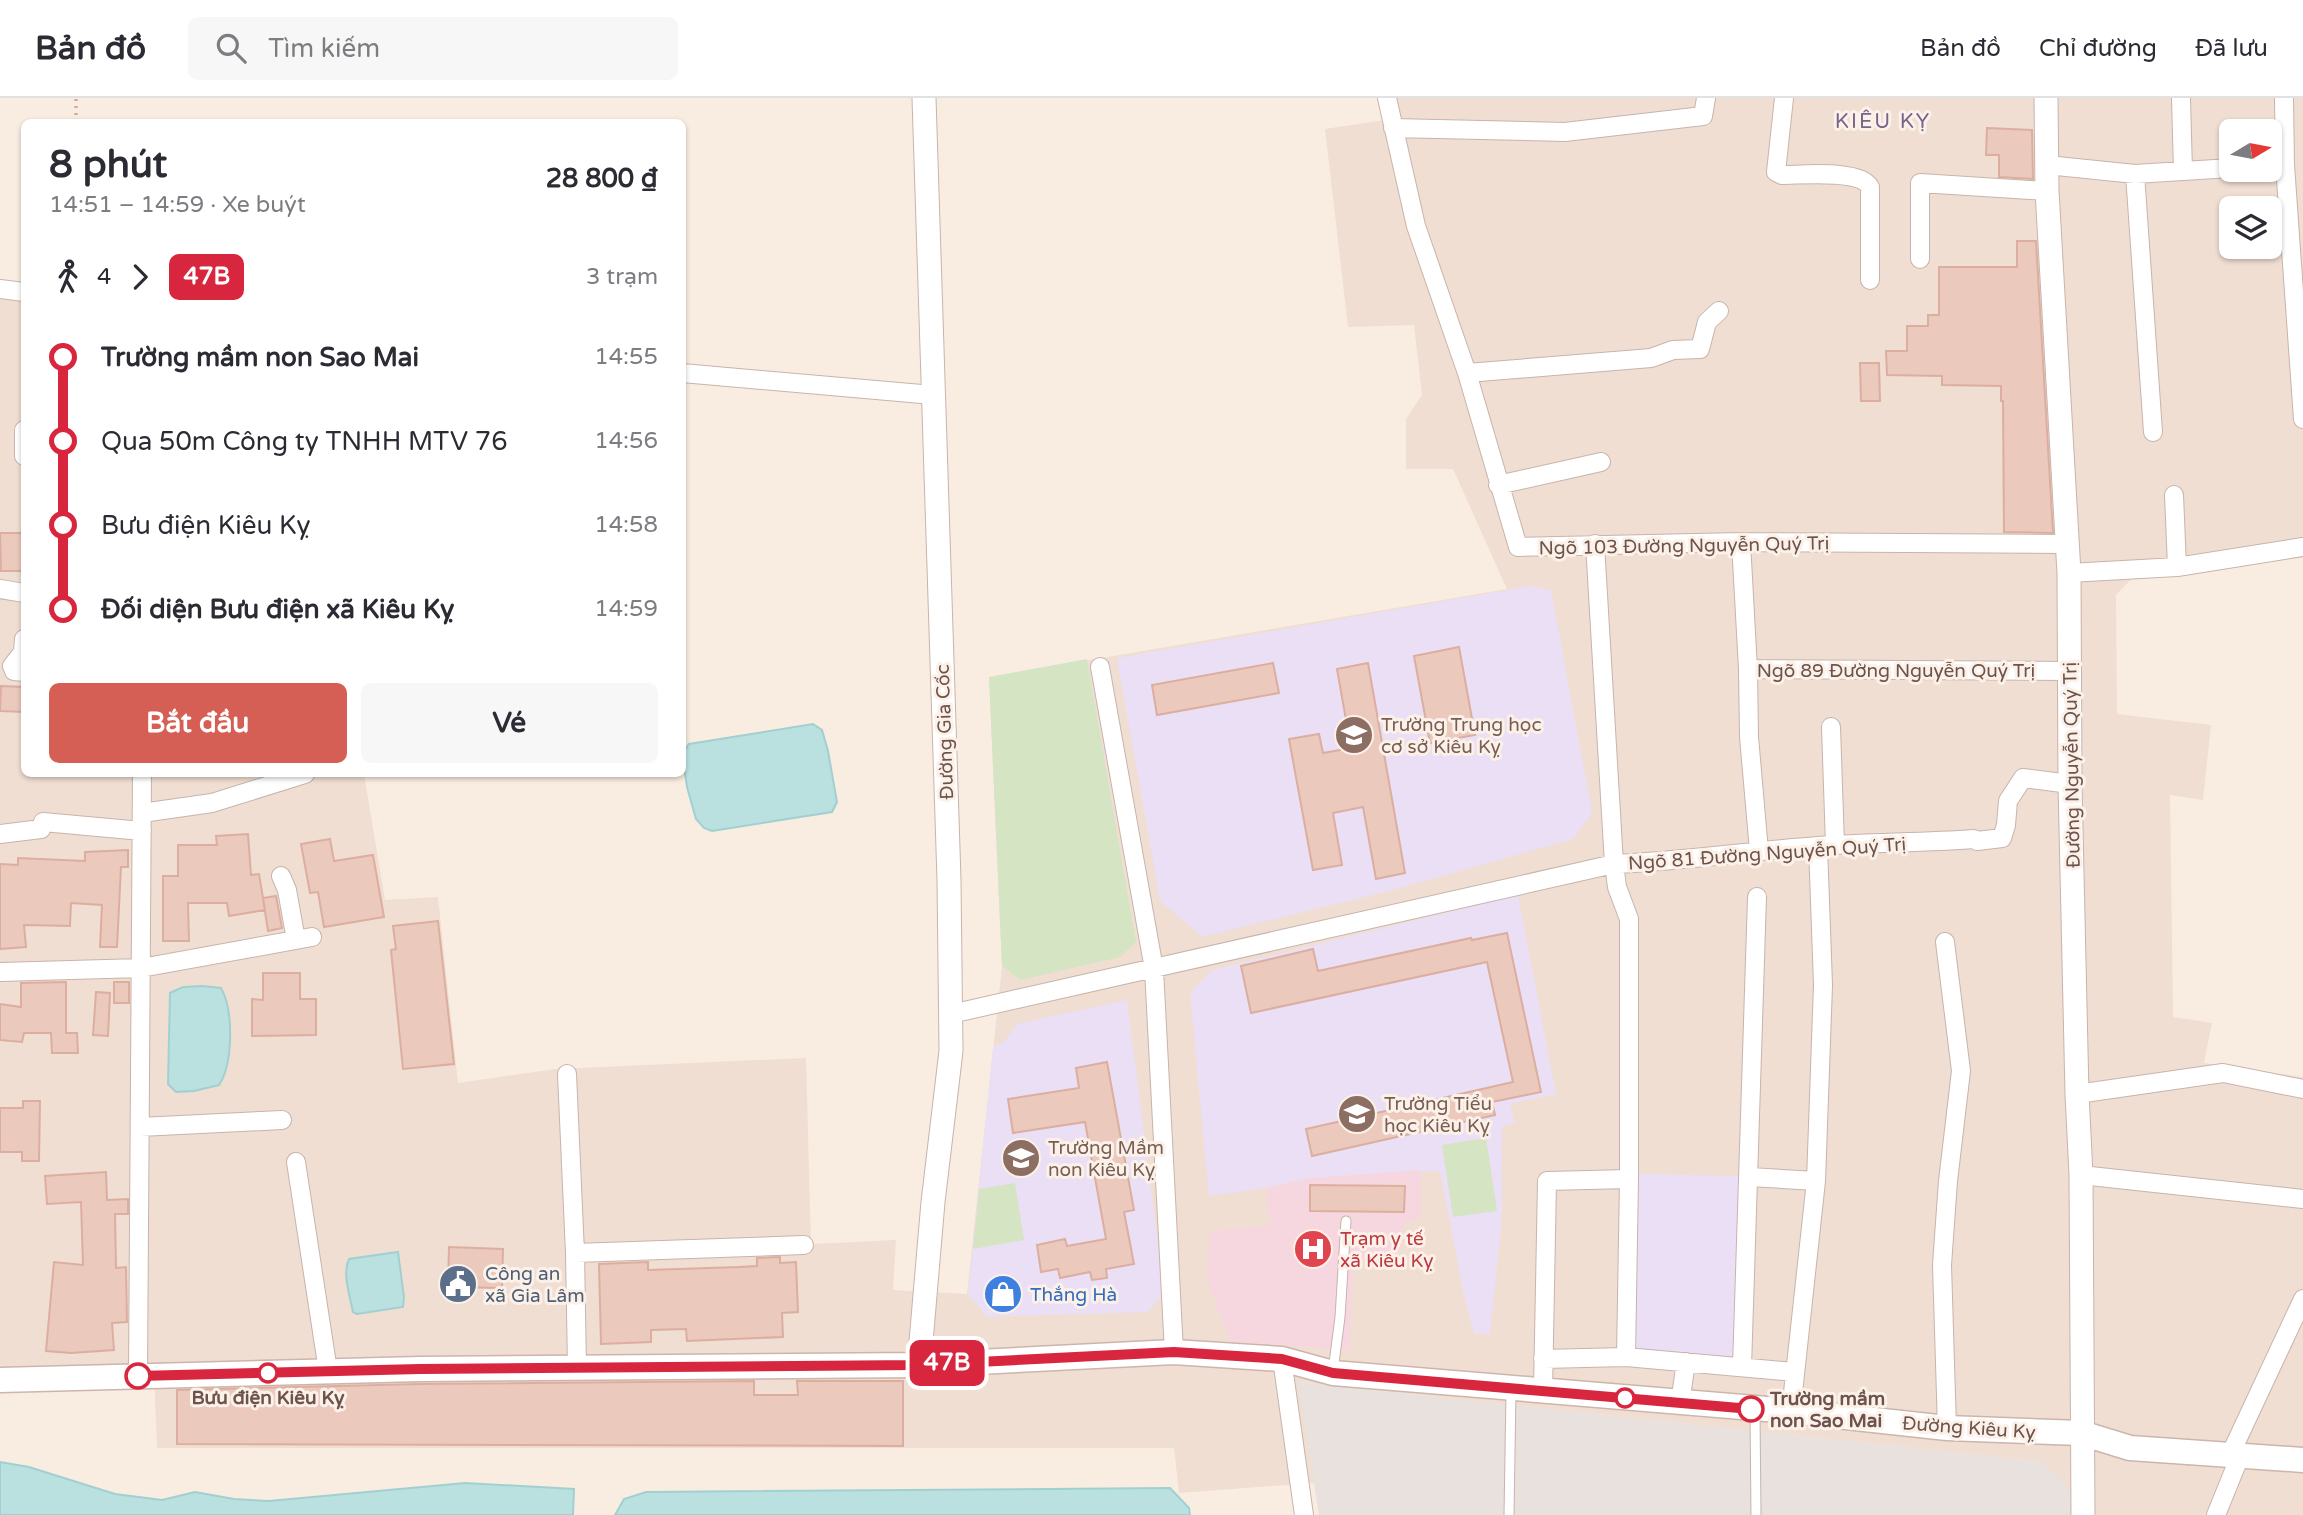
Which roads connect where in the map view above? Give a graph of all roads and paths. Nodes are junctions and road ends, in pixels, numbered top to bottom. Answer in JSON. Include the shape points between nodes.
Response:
{"nodes":[{"id":1,"x":76,"y":98,"type":"edge"},
{"id":2,"x":924,"y":98,"type":"edge"},
{"id":3,"x":1387,"y":98,"type":"edge"},
{"id":4,"x":1706,"y":98,"type":"edge"},
{"id":5,"x":1784,"y":98,"type":"edge"},
{"id":6,"x":2046,"y":98,"type":"edge"},
{"id":7,"x":2180,"y":98,"type":"edge"},
{"id":8,"x":2284,"y":98,"type":"edge"},
{"id":9,"x":76,"y":119,"type":"edge"},
{"id":10,"x":2282,"y":119,"type":"edge"},
{"id":11,"x":1394,"y":128,"type":"junction"},
{"id":12,"x":2047,"y":165,"type":"junction"},
{"id":13,"x":2219,"y":169,"type":"edge"},
{"id":14,"x":2183,"y":171,"type":"junction"},
{"id":15,"x":2134,"y":174,"type":"junction"},
{"id":16,"x":2279,"y":182,"type":"edge"},
{"id":17,"x":2047,"y":191,"type":"junction"},
{"id":18,"x":1920,"y":259,"type":"dead end"},
{"id":19,"x":1870,"y":280,"type":"dead end"},
{"id":20,"x":0,"y":289,"type":"edge"},
{"id":21,"x":21,"y":292,"type":"edge"},
{"id":22,"x":1719,"y":311,"type":"dead end"},
{"id":23,"x":686,"y":373,"type":"edge"},
{"id":24,"x":1467,"y":373,"type":"junction"},
{"id":25,"x":933,"y":395,"type":"junction"},
{"id":26,"x":2303,"y":419,"type":"edge"},
{"id":27,"x":2153,"y":432,"type":"dead end"},
{"id":28,"x":1601,"y":461,"type":"dead end"},
{"id":29,"x":1498,"y":485,"type":"junction"},
{"id":30,"x":2174,"y":495,"type":"dead end"},
{"id":31,"x":1741,"y":542,"type":"junction"},
{"id":32,"x":1595,"y":544,"type":"junction"},
{"id":33,"x":2067,"y":544,"type":"junction"},
{"id":34,"x":2303,"y":547,"type":"edge"},
{"id":35,"x":2176,"y":567,"type":"junction"},
{"id":36,"x":2069,"y":573,"type":"junction"},
{"id":37,"x":0,"y":589,"type":"edge"},
{"id":38,"x":21,"y":592,"type":"edge"},
{"id":39,"x":21,"y":655,"type":"edge"},
{"id":40,"x":1100,"y":667,"type":"dead end"},
{"id":41,"x":1748,"y":669,"type":"junction"},
{"id":42,"x":2070,"y":671,"type":"junction"},
{"id":43,"x":21,"y":672,"type":"edge"},
{"id":44,"x":1832,"y":727,"type":"dead end"},
{"id":45,"x":142,"y":777,"type":"edge"},
{"id":46,"x":295,"y":777,"type":"edge"},
{"id":47,"x":2070,"y":784,"type":"junction"},
{"id":48,"x":142,"y":822,"type":"junction"},
{"id":49,"x":0,"y":834,"type":"edge"},
{"id":50,"x":1826,"y":846,"type":"junction"},
{"id":51,"x":1759,"y":851,"type":"junction"},
{"id":52,"x":1614,"y":864,"type":"junction"},
{"id":53,"x":281,"y":876,"type":"dead end"},
{"id":54,"x":1757,"y":897,"type":"dead end"},
{"id":55,"x":1945,"y":942,"type":"dead end"},
{"id":56,"x":141,"y":968,"type":"junction"},
{"id":57,"x":1154,"y":969,"type":"junction"},
{"id":58,"x":0,"y":972,"type":"edge"},
{"id":59,"x":951,"y":1014,"type":"junction"},
{"id":60,"x":567,"y":1074,"type":"dead end"},
{"id":61,"x":2303,"y":1089,"type":"edge"},
{"id":62,"x":2077,"y":1094,"type":"junction"},
{"id":63,"x":282,"y":1119,"type":"dead end"},
{"id":64,"x":140,"y":1127,"type":"junction"},
{"id":65,"x":296,"y":1162,"type":"dead end"},
{"id":66,"x":2081,"y":1175,"type":"junction"},
{"id":67,"x":1750,"y":1177,"type":"junction"},
{"id":68,"x":1629,"y":1179,"type":"junction"},
{"id":69,"x":1816,"y":1181,"type":"junction"},
{"id":70,"x":2303,"y":1199,"type":"edge"},
{"id":71,"x":1346,"y":1221,"type":"dead end"},
{"id":72,"x":804,"y":1245,"type":"dead end"},
{"id":73,"x":575,"y":1253,"type":"junction"},
{"id":74,"x":2303,"y":1300,"type":"edge"},
{"id":75,"x":1174,"y":1352,"type":"junction"},
{"id":76,"x":1626,"y":1357,"type":"junction"},
{"id":77,"x":1282,"y":1359,"type":"junction"},
{"id":78,"x":1544,"y":1359,"type":"junction"},
{"id":79,"x":1686,"y":1362,"type":"junction"},
{"id":80,"x":919,"y":1365,"type":"junction"},
{"id":81,"x":1742,"y":1367,"type":"junction"},
{"id":82,"x":577,"y":1368,"type":"junction"},
{"id":83,"x":328,"y":1371,"type":"junction"},
{"id":84,"x":1796,"y":1372,"type":"junction"},
{"id":85,"x":1333,"y":1373,"type":"junction"},
{"id":86,"x":138,"y":1376,"type":"junction"},
{"id":87,"x":0,"y":1380,"type":"edge"},
{"id":88,"x":1511,"y":1389,"type":"junction"},
{"id":89,"x":1543,"y":1391,"type":"junction"},
{"id":90,"x":1680,"y":1403,"type":"junction"},
{"id":91,"x":1755,"y":1410,"type":"junction"},
{"id":92,"x":1791,"y":1411,"type":"junction"},
{"id":93,"x":1947,"y":1428,"type":"junction"},
{"id":94,"x":2081,"y":1433,"type":"junction"},
{"id":95,"x":2235,"y":1455,"type":"junction"},
{"id":96,"x":2303,"y":1460,"type":"edge"},
{"id":97,"x":1304,"y":1515,"type":"edge"},
{"id":98,"x":1509,"y":1515,"type":"edge"},
{"id":99,"x":1756,"y":1515,"type":"edge"},
{"id":100,"x":2083,"y":1515,"type":"edge"},
{"id":101,"x":2216,"y":1515,"type":"edge"}],
"edges":[{"from":1,"to":9,"type":"path"},
{"from":2,"to":25,"type":"street","name":"Đường Gia Cốc"},
{"from":3,"to":11,"type":"street","name":"Ngõ 103 Đường Nguyễn Quý Trị"},
{"from":4,"to":11,"type":"street","via":[[1703,116],[1565,132]]},
{"from":5,"to":19,"type":"street","via":[[1776,172],[1851,176],[1870,187]]},
{"from":6,"to":12,"type":"street","name":"Đường Nguyễn Quý Trị"},
{"from":7,"to":14,"type":"street"},
{"from":8,"to":10,"type":"street"},
{"from":11,"to":24,"type":"street","name":"Ngõ 103 Đường Nguyễn Quý Trị","via":[[1416,226]]},
{"from":12,"to":15,"type":"street"},
{"from":12,"to":17,"type":"street","name":"Đường Nguyễn Quý Trị"},
{"from":13,"to":14,"type":"street"},
{"from":14,"to":15,"type":"street"},
{"from":15,"to":27,"type":"street"},
{"from":16,"to":26,"type":"street"},
{"from":17,"to":18,"type":"street","via":[[1920,183]]},
{"from":17,"to":33,"type":"street","name":"Đường Nguyễn Quý Trị"},
{"from":20,"to":21,"type":"street"},
{"from":22,"to":24,"type":"street","via":[[1707,322],[1700,349],[1673,350],[1651,358]]},
{"from":23,"to":25,"type":"street"},
{"from":24,"to":29,"type":"street","name":"Ngõ 103 Đường Nguyễn Quý Trị"},
{"from":25,"to":59,"type":"street","name":"Đường Gia Cốc"},
{"from":28,"to":29,"type":"street"},
{"from":29,"to":32,"type":"street","name":"Ngõ 103 Đường Nguyễn Quý Trị","via":[[1518,547]]},
{"from":30,"to":35,"type":"street"},
{"from":31,"to":32,"type":"street","name":"Ngõ 103 Đường Nguyễn Quý Trị"},
{"from":31,"to":33,"type":"street","name":"Ngõ 103 Đường Nguyễn Quý Trị"},
{"from":31,"to":41,"type":"street"},
{"from":32,"to":52,"type":"street","name":"Ngõ 81 Đường Nguyễn Quý Trị"},
{"from":33,"to":36,"type":"street","name":"Đường Nguyễn Quý Trị"},
{"from":34,"to":35,"type":"street"},
{"from":35,"to":36,"type":"street"},
{"from":36,"to":42,"type":"street","name":"Đường Nguyễn Quý Trị"},
{"from":37,"to":38,"type":"street"},
{"from":39,"to":43,"type":"street","via":[[12,666]]},
{"from":40,"to":57,"type":"street"},
{"from":41,"to":42,"type":"street","name":"Ngõ 89 Đường Nguyễn Quý Trị"},
{"from":41,"to":51,"type":"street","name":"Ngõ 89 Đường Nguyễn Quý Trị"},
{"from":42,"to":47,"type":"street","name":"Đường Nguyễn Quý Trị"},
{"from":44,"to":50,"type":"street"},
{"from":45,"to":48,"type":"street"},
{"from":46,"to":48,"type":"street"},
{"from":47,"to":50,"type":"street","name":"Ngõ 81 Đường Nguyễn Quý Trị","via":[[2023,778],[2008,801],[2001,838]]},
{"from":47,"to":62,"type":"street","name":"Đường Nguyễn Quý Trị"},
{"from":48,"to":49,"type":"street","via":[[43,822],[41,829]]},
{"from":48,"to":56,"type":"street"},
{"from":50,"to":51,"type":"street","name":"Ngõ 81 Đường Nguyễn Quý Trị"},
{"from":50,"to":69,"type":"street"},
{"from":51,"to":52,"type":"street","name":"Ngõ 81 Đường Nguyễn Quý Trị","via":[[1676,862]]},
{"from":52,"to":57,"type":"street"},
{"from":52,"to":68,"type":"street","via":[[1629,919]]},
{"from":53,"to":56,"type":"street","via":[[304,938]]},
{"from":54,"to":67,"type":"street"},
{"from":55,"to":93,"type":"street","via":[[1961,1072],[1942,1265]]},
{"from":56,"to":58,"type":"street"},
{"from":56,"to":64,"type":"street"},
{"from":57,"to":59,"type":"street"},
{"from":57,"to":75,"type":"street"},
{"from":59,"to":80,"type":"street","name":"Đường Gia Cốc"},
{"from":60,"to":73,"type":"street"},
{"from":61,"to":62,"type":"street","via":[[2223,1073]]},
{"from":62,"to":66,"type":"street","name":"Đường Nguyễn Quý Trị"},
{"from":63,"to":64,"type":"street"},
{"from":64,"to":86,"type":"street"},
{"from":65,"to":83,"type":"street"},
{"from":66,"to":70,"type":"street"},
{"from":66,"to":94,"type":"street","name":"Đường Nguyễn Quý Trị"},
{"from":67,"to":69,"type":"street"},
{"from":67,"to":81,"type":"street"},
{"from":68,"to":76,"type":"street"},
{"from":68,"to":78,"type":"street","via":[[1547,1181]]},
{"from":69,"to":84,"type":"street"},
{"from":71,"to":85,"type":"lane"},
{"from":72,"to":73,"type":"street"},
{"from":73,"to":82,"type":"street"},
{"from":74,"to":95,"type":"street"},
{"from":75,"to":77,"type":"main road","name":"Đường Kiêu Kỵ"},
{"from":75,"to":80,"type":"main road","name":"Đường Kiêu Kỵ"},
{"from":76,"to":78,"type":"street"},
{"from":76,"to":79,"type":"street"},
{"from":77,"to":85,"type":"main road","name":"Đường Kiêu Kỵ"},
{"from":77,"to":97,"type":"street"},
{"from":78,"to":89,"type":"street"},
{"from":79,"to":81,"type":"street"},
{"from":79,"to":90,"type":"street"},
{"from":80,"to":82,"type":"main road","name":"Đường Kiêu Kỵ"},
{"from":81,"to":84,"type":"street"},
{"from":82,"to":83,"type":"main road","name":"Đường Kiêu Kỵ"},
{"from":83,"to":86,"type":"main road","name":"Đường Kiêu Kỵ"},
{"from":84,"to":92,"type":"street"},
{"from":85,"to":88,"type":"main road","name":"Đường Kiêu Kỵ"},
{"from":86,"to":87,"type":"main road","name":"Đường Kiêu Kỵ"},
{"from":88,"to":89,"type":"main road","name":"Đường Kiêu Kỵ"},
{"from":88,"to":98,"type":"lane"},
{"from":89,"to":90,"type":"main road","name":"Đường Kiêu Kỵ"},
{"from":90,"to":91,"type":"main road","name":"Đường Kiêu Kỵ"},
{"from":91,"to":92,"type":"main road","name":"Đường Kiêu Kỵ"},
{"from":91,"to":99,"type":"lane"},
{"from":92,"to":93,"type":"main road","name":"Đường Kiêu Kỵ"},
{"from":93,"to":94,"type":"main road","name":"Đường Kiêu Kỵ"},
{"from":94,"to":95,"type":"main road","name":"Đường Kiêu Kỵ","via":[[2130,1448]]},
{"from":94,"to":100,"type":"street","name":"Đường Nguyễn Quý Trị"},
{"from":95,"to":96,"type":"main road","name":"Đường Kiêu Kỵ"},
{"from":95,"to":101,"type":"street"}]}
